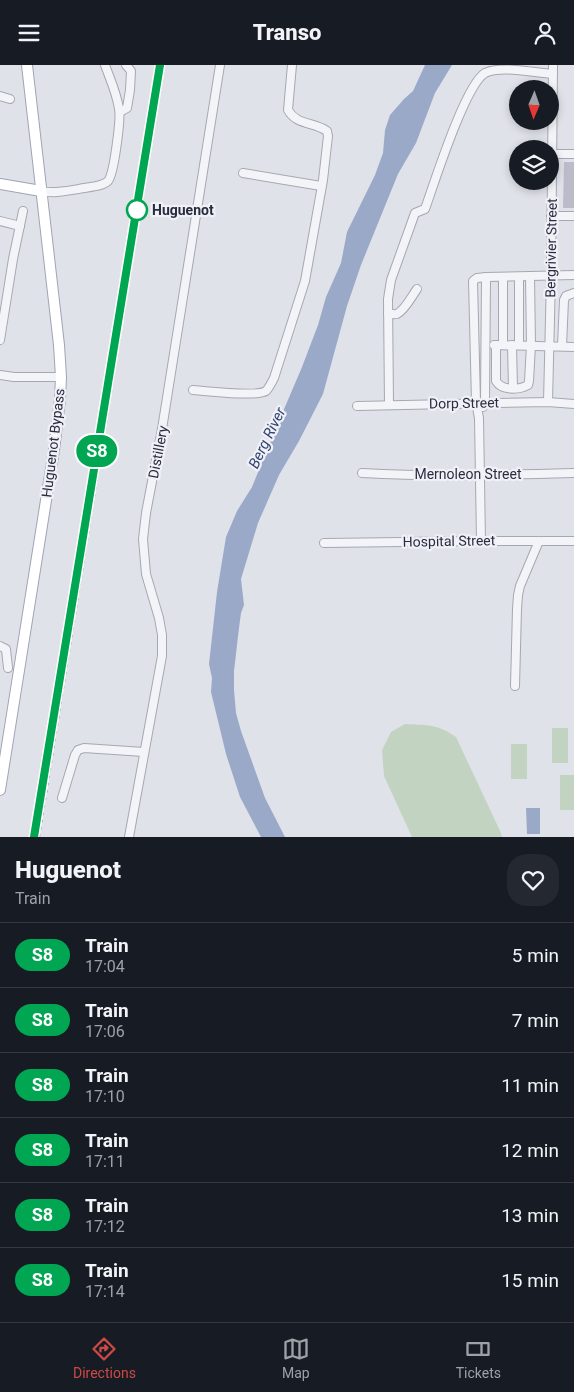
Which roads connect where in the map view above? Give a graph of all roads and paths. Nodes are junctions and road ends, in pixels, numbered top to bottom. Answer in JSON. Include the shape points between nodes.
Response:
{"nodes":[{"id":1,"x":27,"y":65,"type":"edge"},
{"id":2,"x":105,"y":65,"type":"edge"},
{"id":3,"x":126,"y":65,"type":"edge"},
{"id":4,"x":220,"y":65,"type":"edge"},
{"id":5,"x":292,"y":65,"type":"edge"},
{"id":6,"x":553,"y":65,"type":"edge"},
{"id":7,"x":553,"y":74,"type":"junction"},
{"id":8,"x":0,"y":96,"type":"edge"},
{"id":9,"x":10,"y":99,"type":"dead end"},
{"id":10,"x":120,"y":112,"type":"junction"},
{"id":11,"x":551,"y":140,"type":"edge"},
{"id":12,"x":559,"y":154,"type":"edge"},
{"id":13,"x":574,"y":154,"type":"edge"},
{"id":14,"x":243,"y":173,"type":"dead end"},
{"id":15,"x":0,"y":184,"type":"edge"},
{"id":16,"x":321,"y":186,"type":"junction"},
{"id":17,"x":551,"y":190,"type":"edge"},
{"id":18,"x":41,"y":191,"type":"junction"},
{"id":19,"x":23,"y":211,"type":"dead end"},
{"id":20,"x":551,"y":215,"type":"junction"},
{"id":21,"x":574,"y":216,"type":"edge"},
{"id":22,"x":0,"y":221,"type":"edge"},
{"id":23,"x":20,"y":226,"type":"junction"},
{"id":24,"x":574,"y":275,"type":"edge"},
{"id":25,"x":551,"y":276,"type":"junction"},
{"id":26,"x":486,"y":277,"type":"junction"},
{"id":27,"x":502,"y":277,"type":"junction"},
{"id":28,"x":519,"y":277,"type":"junction"},
{"id":29,"x":530,"y":277,"type":"junction"},
{"id":30,"x":417,"y":289,"type":"dead end"},
{"id":31,"x":574,"y":293,"type":"edge"},
{"id":32,"x":388,"y":313,"type":"junction"},
{"id":33,"x":0,"y":340,"type":"edge"},
{"id":34,"x":485,"y":345,"type":"junction"},
{"id":35,"x":500,"y":345,"type":"junction"},
{"id":36,"x":516,"y":345,"type":"junction"},
{"id":37,"x":531,"y":345,"type":"junction"},
{"id":38,"x":475,"y":346,"type":"junction"},
{"id":39,"x":549,"y":346,"type":"junction"},
{"id":40,"x":562,"y":346,"type":"junction"},
{"id":41,"x":574,"y":347,"type":"edge"},
{"id":42,"x":0,"y":375,"type":"edge"},
{"id":43,"x":60,"y":377,"type":"junction"},
{"id":44,"x":513,"y":388,"type":"junction"},
{"id":45,"x":193,"y":390,"type":"dead end"},
{"id":46,"x":485,"y":402,"type":"junction"},
{"id":47,"x":548,"y":402,"type":"junction"},
{"id":48,"x":476,"y":403,"type":"junction"},
{"id":49,"x":573,"y":403,"type":"edge"},
{"id":50,"x":389,"y":405,"type":"junction"},
{"id":51,"x":358,"y":406,"type":"dead end"},
{"id":52,"x":479,"y":418,"type":"junction"},
{"id":53,"x":362,"y":473,"type":"dead end"},
{"id":54,"x":574,"y":473,"type":"edge"},
{"id":55,"x":480,"y":475,"type":"junction"},
{"id":56,"x":481,"y":541,"type":"junction"},
{"id":57,"x":539,"y":541,"type":"junction"},
{"id":58,"x":574,"y":541,"type":"edge"},
{"id":59,"x":324,"y":543,"type":"dead end"},
{"id":60,"x":0,"y":646,"type":"edge"},
{"id":61,"x":8,"y":668,"type":"dead end"},
{"id":62,"x":515,"y":686,"type":"dead end"},
{"id":63,"x":144,"y":752,"type":"junction"},
{"id":64,"x":2,"y":766,"type":"edge"},
{"id":65,"x":0,"y":790,"type":"edge"},
{"id":66,"x":62,"y":798,"type":"dead end"},
{"id":67,"x":129,"y":837,"type":"edge"}],
"edges":[{"from":1,"to":18,"type":"main road","name":"Huguenot Bypass"},
{"from":2,"to":10,"type":"street"},
{"from":3,"to":10,"type":"street","via":[[131,71],[130,90],[127,108]]},
{"from":4,"to":63,"type":"street","name":"Distillery","via":[[143,539],[146,574],[162,635],[162,656]]},
{"from":5,"to":16,"type":"street","via":[[288,110],[298,121],[327,131]]},
{"from":6,"to":7,"type":"street","name":"Bergrivier Street"},
{"from":7,"to":11,"type":"street","name":"Bergrivier Street"},
{"from":7,"to":32,"type":"street","via":[[504,69],[485,72],[479,78],[454,128],[425,209],[415,213],[391,280]]},
{"from":8,"to":9,"type":"street"},
{"from":10,"to":18,"type":"street","via":[[112,176],[104,184],[70,191]]},
{"from":12,"to":13,"type":"street"},
{"from":14,"to":16,"type":"street"},
{"from":15,"to":18,"type":"main road"},
{"from":16,"to":45,"type":"street","via":[[305,281],[267,391],[249,394]]},
{"from":17,"to":20,"type":"street","name":"Bergrivier Street"},
{"from":18,"to":43,"type":"main road","name":"Huguenot Bypass"},
{"from":19,"to":23,"type":"street"},
{"from":20,"to":21,"type":"street"},
{"from":20,"to":25,"type":"street","name":"Bergrivier Street"},
{"from":22,"to":23,"type":"street"},
{"from":23,"to":33,"type":"street"},
{"from":24,"to":25,"type":"street"},
{"from":25,"to":29,"type":"street"},
{"from":25,"to":39,"type":"street","name":"Bergrivier Street"},
{"from":26,"to":27,"type":"street"},
{"from":26,"to":34,"type":"street"},
{"from":26,"to":38,"type":"street","via":[[473,281]]},
{"from":27,"to":28,"type":"street"},
{"from":27,"to":35,"type":"street"},
{"from":28,"to":29,"type":"street"},
{"from":28,"to":36,"type":"street"},
{"from":29,"to":37,"type":"street"},
{"from":30,"to":32,"type":"street","via":[[397,314]]},
{"from":31,"to":40,"type":"street","via":[[564,300]]},
{"from":32,"to":50,"type":"street"},
{"from":34,"to":35,"type":"street"},
{"from":34,"to":38,"type":"street"},
{"from":34,"to":46,"type":"street"},
{"from":35,"to":36,"type":"street"},
{"from":35,"to":44,"type":"street","via":[[496,381],[501,387]]},
{"from":36,"to":37,"type":"street"},
{"from":36,"to":44,"type":"street"},
{"from":37,"to":39,"type":"street"},
{"from":37,"to":44,"type":"street","via":[[528,385]]},
{"from":38,"to":48,"type":"street"},
{"from":39,"to":40,"type":"street"},
{"from":39,"to":47,"type":"street","name":"Bergrivier Street"},
{"from":40,"to":41,"type":"street"},
{"from":42,"to":43,"type":"street"},
{"from":43,"to":64,"type":"main road","name":"Huguenot Bypass","via":[[54,450]]},
{"from":46,"to":47,"type":"street","name":"Dorp Street"},
{"from":46,"to":48,"type":"street","name":"Dorp Street"},
{"from":46,"to":52,"type":"street"},
{"from":47,"to":49,"type":"street","name":"Dorp Street"},
{"from":48,"to":50,"type":"street","name":"Dorp Street"},
{"from":48,"to":52,"type":"street"},
{"from":50,"to":51,"type":"street","name":"Dorp Street"},
{"from":52,"to":55,"type":"street"},
{"from":53,"to":55,"type":"street","name":"Mernoleon Street"},
{"from":54,"to":55,"type":"street","name":"Mernoleon Street"},
{"from":55,"to":56,"type":"street"},
{"from":56,"to":57,"type":"street","name":"Hospital Street"},
{"from":56,"to":59,"type":"street","name":"Hospital Street"},
{"from":57,"to":58,"type":"street","name":"Hospital Street"},
{"from":57,"to":62,"type":"street","via":[[518,595]]},
{"from":60,"to":61,"type":"street","via":[[6,649]]},
{"from":63,"to":66,"type":"street","via":[[78,750]]},
{"from":63,"to":67,"type":"street","name":"Distillery"},
{"from":64,"to":65,"type":"main road","name":"Huguenot Bypass"}]}
